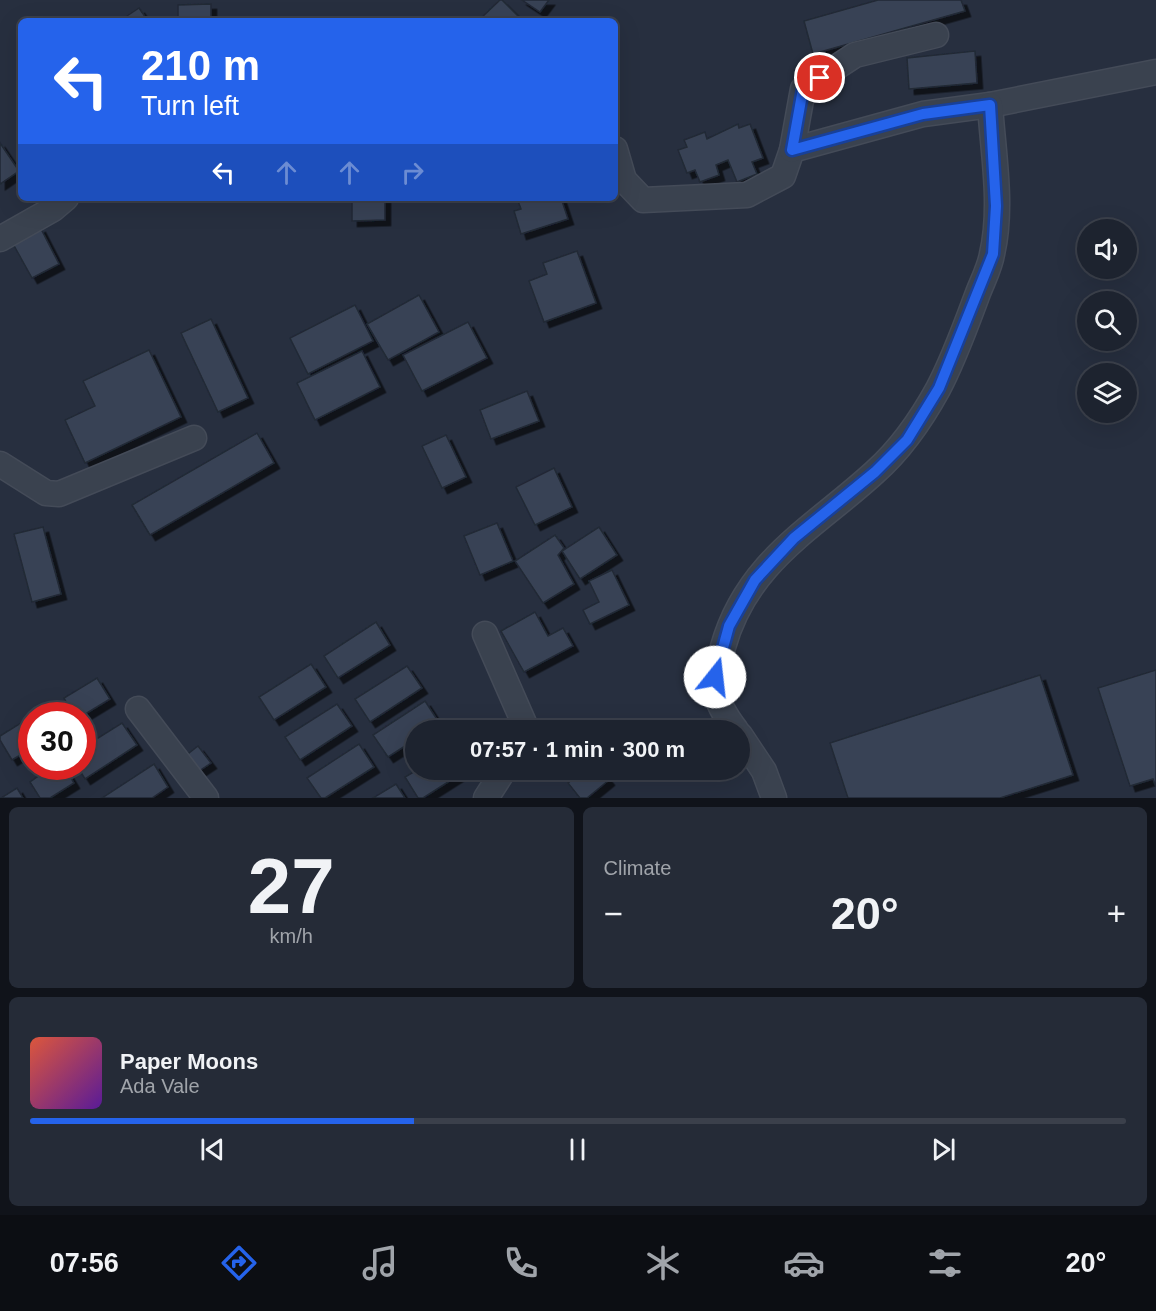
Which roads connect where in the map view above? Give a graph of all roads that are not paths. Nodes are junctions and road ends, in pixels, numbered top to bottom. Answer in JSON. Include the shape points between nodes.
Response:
{"nodes":[{"id":1,"x":936,"y":35,"type":"dead end"},
{"id":2,"x":1156,"y":72,"type":"edge"},
{"id":3,"x":990,"y":105,"type":"junction"},
{"id":4,"x":792,"y":150,"type":"junction"},
{"id":5,"x":618,"y":159,"type":"edge"},
{"id":6,"x":62,"y":201,"type":"edge"},
{"id":7,"x":0,"y":238,"type":"edge"},
{"id":8,"x":195,"y":438,"type":"dead end"},
{"id":9,"x":0,"y":464,"type":"edge"},
{"id":10,"x":485,"y":634,"type":"dead end"},
{"id":11,"x":138,"y":709,"type":"dead end"},
{"id":12,"x":523,"y":720,"type":"edge"},
{"id":13,"x":729,"y":720,"type":"edge"},
{"id":14,"x":750,"y":750,"type":"edge"},
{"id":15,"x":498,"y":780,"type":"edge"},
{"id":16,"x":206,"y":798,"type":"edge"},
{"id":17,"x":486,"y":798,"type":"edge"},
{"id":18,"x":774,"y":798,"type":"edge"}],
"edges":[{"from":1,"to":4,"type":"street","via":[[855,55],[803,89]]},
{"from":2,"to":3,"type":"street"},
{"from":3,"to":4,"type":"street","via":[[923,114]]},
{"from":3,"to":13,"type":"street","via":[[996,206],[993,254],[965,328],[939,388],[907,440],[875,472],[794,538],[750,589],[729,626],[715,677],[719,707]]},
{"from":4,"to":5,"type":"street","via":[[783,176],[747,195],[643,200],[624,180]]},
{"from":6,"to":7,"type":"street"},
{"from":8,"to":9,"type":"street","via":[[59,494],[46,493]]},
{"from":10,"to":12,"type":"street"},
{"from":11,"to":16,"type":"street"},
{"from":14,"to":18,"type":"street","via":[[764,771]]},
{"from":15,"to":17,"type":"street"}]}
